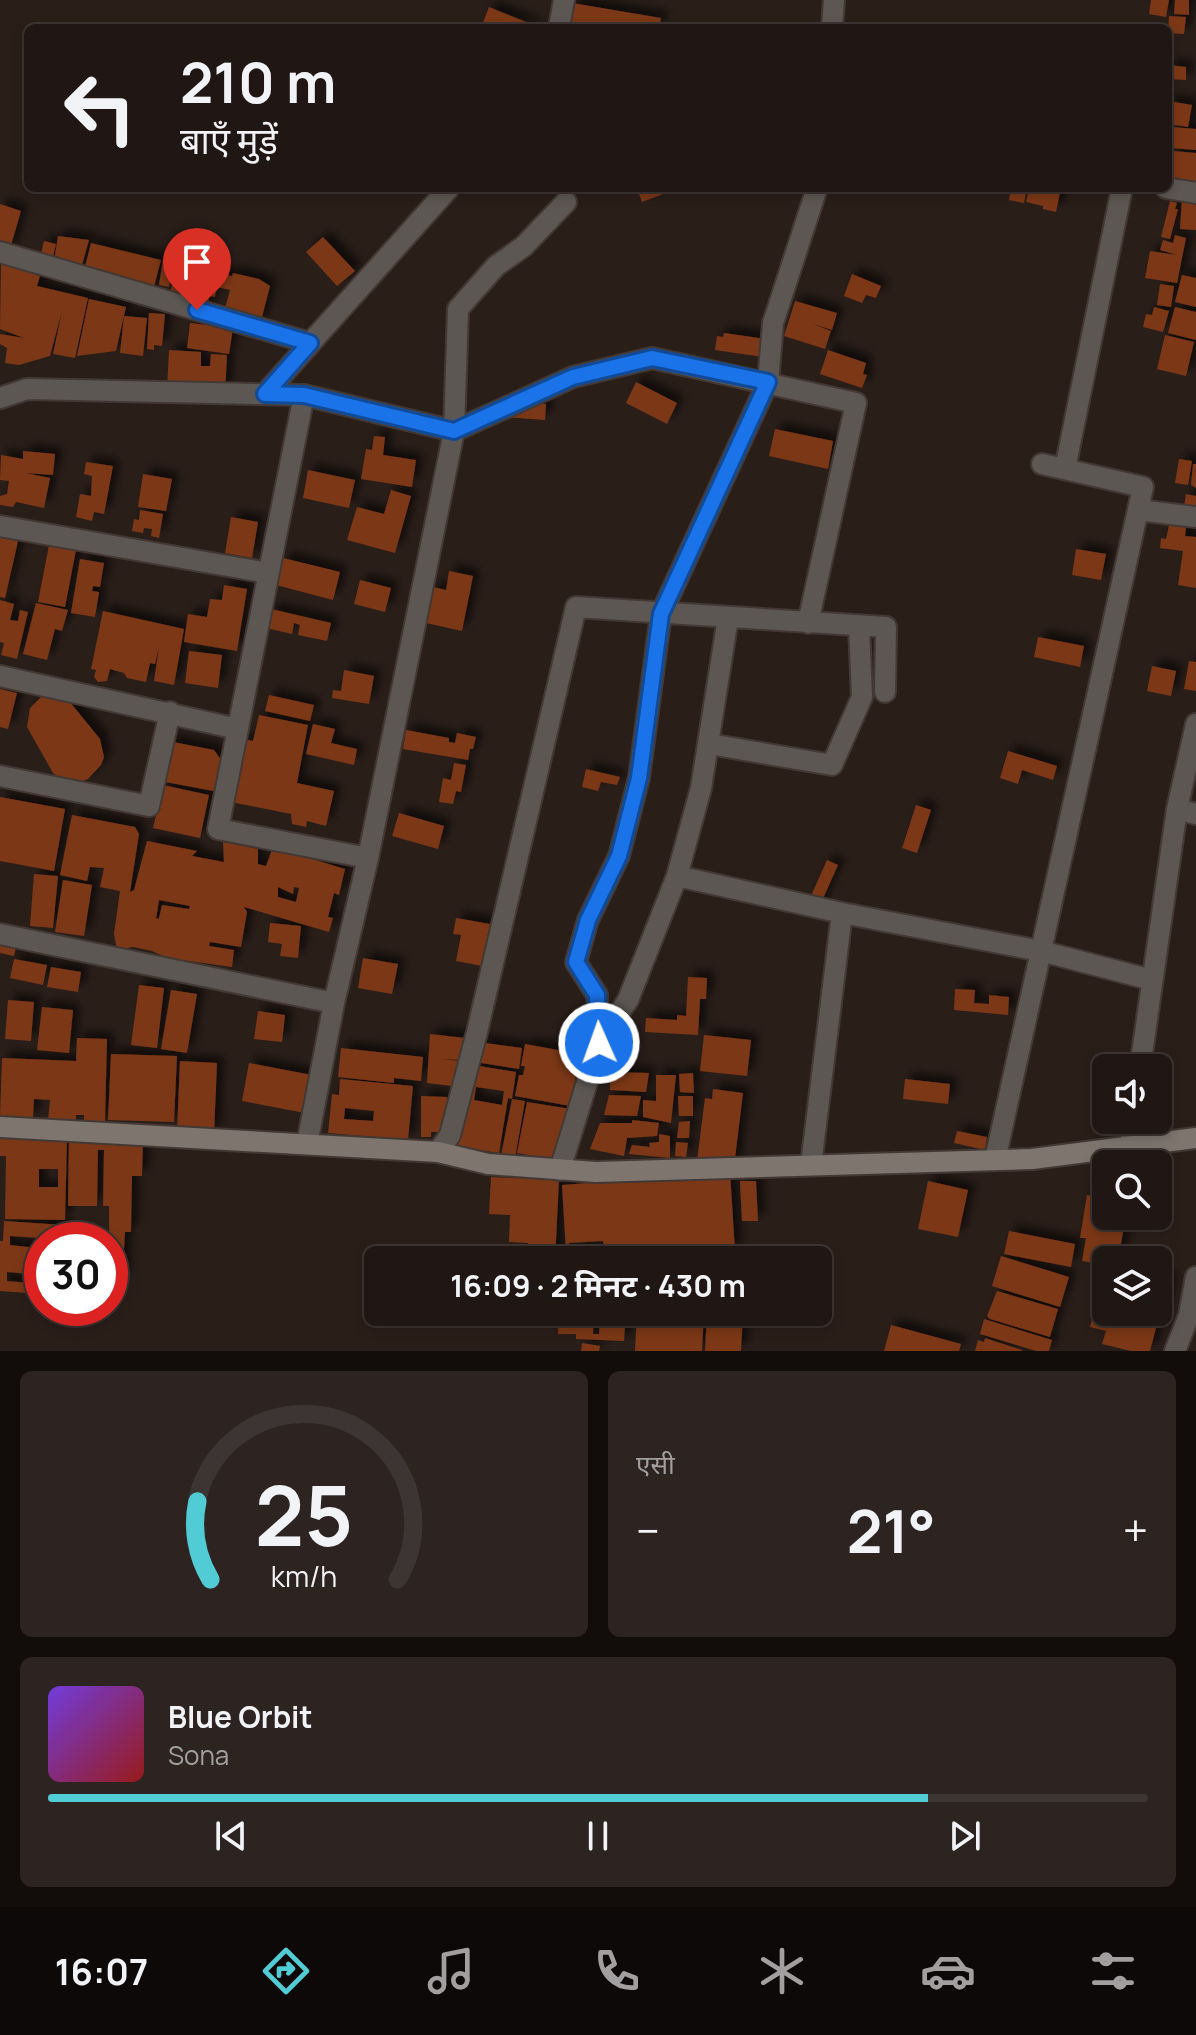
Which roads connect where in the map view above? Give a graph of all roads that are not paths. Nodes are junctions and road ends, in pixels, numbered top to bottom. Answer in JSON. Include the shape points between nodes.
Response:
{"nodes":[{"id":1,"x":564,"y":0,"type":"edge"},
{"id":2,"x":834,"y":0,"type":"edge"},
{"id":3,"x":560,"y":24,"type":"edge"},
{"id":4,"x":832,"y":24,"type":"edge"},
{"id":5,"x":1172,"y":189,"type":"edge"},
{"id":6,"x":445,"y":192,"type":"edge"},
{"id":7,"x":816,"y":192,"type":"edge"},
{"id":8,"x":1121,"y":192,"type":"edge"},
{"id":9,"x":1196,"y":193,"type":"edge"},
{"id":10,"x":566,"y":202,"type":"dead end"},
{"id":11,"x":0,"y":252,"type":"edge"},
{"id":12,"x":310,"y":343,"type":"junction"},
{"id":13,"x":768,"y":382,"type":"junction"},
{"id":14,"x":265,"y":394,"type":"junction"},
{"id":15,"x":304,"y":395,"type":"junction"},
{"id":16,"x":0,"y":398,"type":"edge"},
{"id":17,"x":454,"y":431,"type":"junction"},
{"id":18,"x":1042,"y":464,"type":"dead end"},
{"id":19,"x":1065,"y":469,"type":"junction"},
{"id":20,"x":1138,"y":510,"type":"junction"},
{"id":21,"x":1196,"y":517,"type":"edge"},
{"id":22,"x":0,"y":526,"type":"edge"},
{"id":23,"x":268,"y":573,"type":"junction"},
{"id":24,"x":661,"y":614,"type":"junction"},
{"id":25,"x":728,"y":618,"type":"junction"},
{"id":26,"x":808,"y":623,"type":"junction"},
{"id":27,"x":859,"y":626,"type":"junction"},
{"id":28,"x":0,"y":676,"type":"edge"},
{"id":29,"x":885,"y":692,"type":"dead end"},
{"id":30,"x":170,"y":712,"type":"junction"},
{"id":31,"x":1196,"y":724,"type":"edge"},
{"id":32,"x":238,"y":729,"type":"junction"},
{"id":33,"x":709,"y":744,"type":"junction"},
{"id":34,"x":0,"y":776,"type":"edge"},
{"id":35,"x":1186,"y":812,"type":"edge"},
{"id":36,"x":368,"y":858,"type":"junction"},
{"id":37,"x":677,"y":876,"type":"junction"},
{"id":38,"x":842,"y":913,"type":"junction"},
{"id":39,"x":0,"y":934,"type":"edge"},
{"id":40,"x":1041,"y":951,"type":"junction"},
{"id":41,"x":1152,"y":980,"type":"junction"},
{"id":42,"x":334,"y":1003,"type":"junction"},
{"id":43,"x":599,"y":1043,"type":"junction"},
{"id":44,"x":1142,"y":1054,"type":"edge"},
{"id":45,"x":0,"y":1127,"type":"edge"},
{"id":46,"x":1131,"y":1134,"type":"edge"},
{"id":47,"x":1196,"y":1138,"type":"edge"},
{"id":48,"x":307,"y":1144,"type":"junction"},
{"id":49,"x":1130,"y":1146,"type":"junction"},
{"id":50,"x":438,"y":1152,"type":"junction"},
{"id":51,"x":995,"y":1160,"type":"junction"},
{"id":52,"x":811,"y":1165,"type":"junction"},
{"id":53,"x":560,"y":1170,"type":"junction"},
{"id":54,"x":1196,"y":1277,"type":"edge"},
{"id":55,"x":1175,"y":1351,"type":"edge"}],
"edges":[{"from":1,"to":3,"type":"street"},
{"from":2,"to":4,"type":"street"},
{"from":5,"to":9,"type":"street"},
{"from":6,"to":12,"type":"street"},
{"from":7,"to":13,"type":"street","via":[[773,323]]},
{"from":8,"to":19,"type":"street"},
{"from":10,"to":17,"type":"street","via":[[458,309]]},
{"from":11,"to":12,"type":"street"},
{"from":12,"to":14,"type":"street"},
{"from":13,"to":17,"type":"street","via":[[652,358],[573,377]]},
{"from":13,"to":24,"type":"street"},
{"from":13,"to":26,"type":"street","via":[[856,403]]},
{"from":14,"to":15,"type":"street"},
{"from":14,"to":16,"type":"street","via":[[27,389]]},
{"from":15,"to":17,"type":"street"},
{"from":15,"to":23,"type":"street"},
{"from":17,"to":36,"type":"street"},
{"from":18,"to":19,"type":"street"},
{"from":19,"to":20,"type":"street","via":[[1143,487]]},
{"from":20,"to":21,"type":"street"},
{"from":20,"to":40,"type":"street"},
{"from":22,"to":23,"type":"street"},
{"from":23,"to":32,"type":"street"},
{"from":24,"to":25,"type":"street"},
{"from":24,"to":43,"type":"street","via":[[639,778],[619,856],[588,920],[576,962],[597,995]]},
{"from":24,"to":50,"type":"street","via":[[576,607],[477,1032],[450,1135]]},
{"from":25,"to":26,"type":"street"},
{"from":25,"to":33,"type":"street"},
{"from":26,"to":27,"type":"street"},
{"from":27,"to":29,"type":"street","via":[[886,627]]},
{"from":27,"to":33,"type":"street","via":[[862,697],[832,765]]},
{"from":28,"to":30,"type":"street"},
{"from":30,"to":32,"type":"street"},
{"from":30,"to":34,"type":"street","via":[[149,806]]},
{"from":31,"to":35,"type":"street"},
{"from":32,"to":36,"type":"street","via":[[218,829]]},
{"from":33,"to":37,"type":"street"},
{"from":35,"to":41,"type":"street"},
{"from":36,"to":42,"type":"street"},
{"from":37,"to":38,"type":"street"},
{"from":37,"to":43,"type":"street","via":[[628,1000]]},
{"from":38,"to":40,"type":"street"},
{"from":38,"to":52,"type":"street"},
{"from":39,"to":42,"type":"street"},
{"from":40,"to":41,"type":"street"},
{"from":40,"to":51,"type":"street"},
{"from":41,"to":44,"type":"street"},
{"from":42,"to":48,"type":"street"},
{"from":43,"to":53,"type":"street"},
{"from":45,"to":48,"type":"street"},
{"from":46,"to":49,"type":"street"},
{"from":47,"to":49,"type":"street"},
{"from":48,"to":50,"type":"street"},
{"from":49,"to":51,"type":"street"},
{"from":50,"to":53,"type":"street","via":[[488,1164]]},
{"from":51,"to":52,"type":"street"},
{"from":52,"to":53,"type":"street"},
{"from":54,"to":55,"type":"street"}]}
